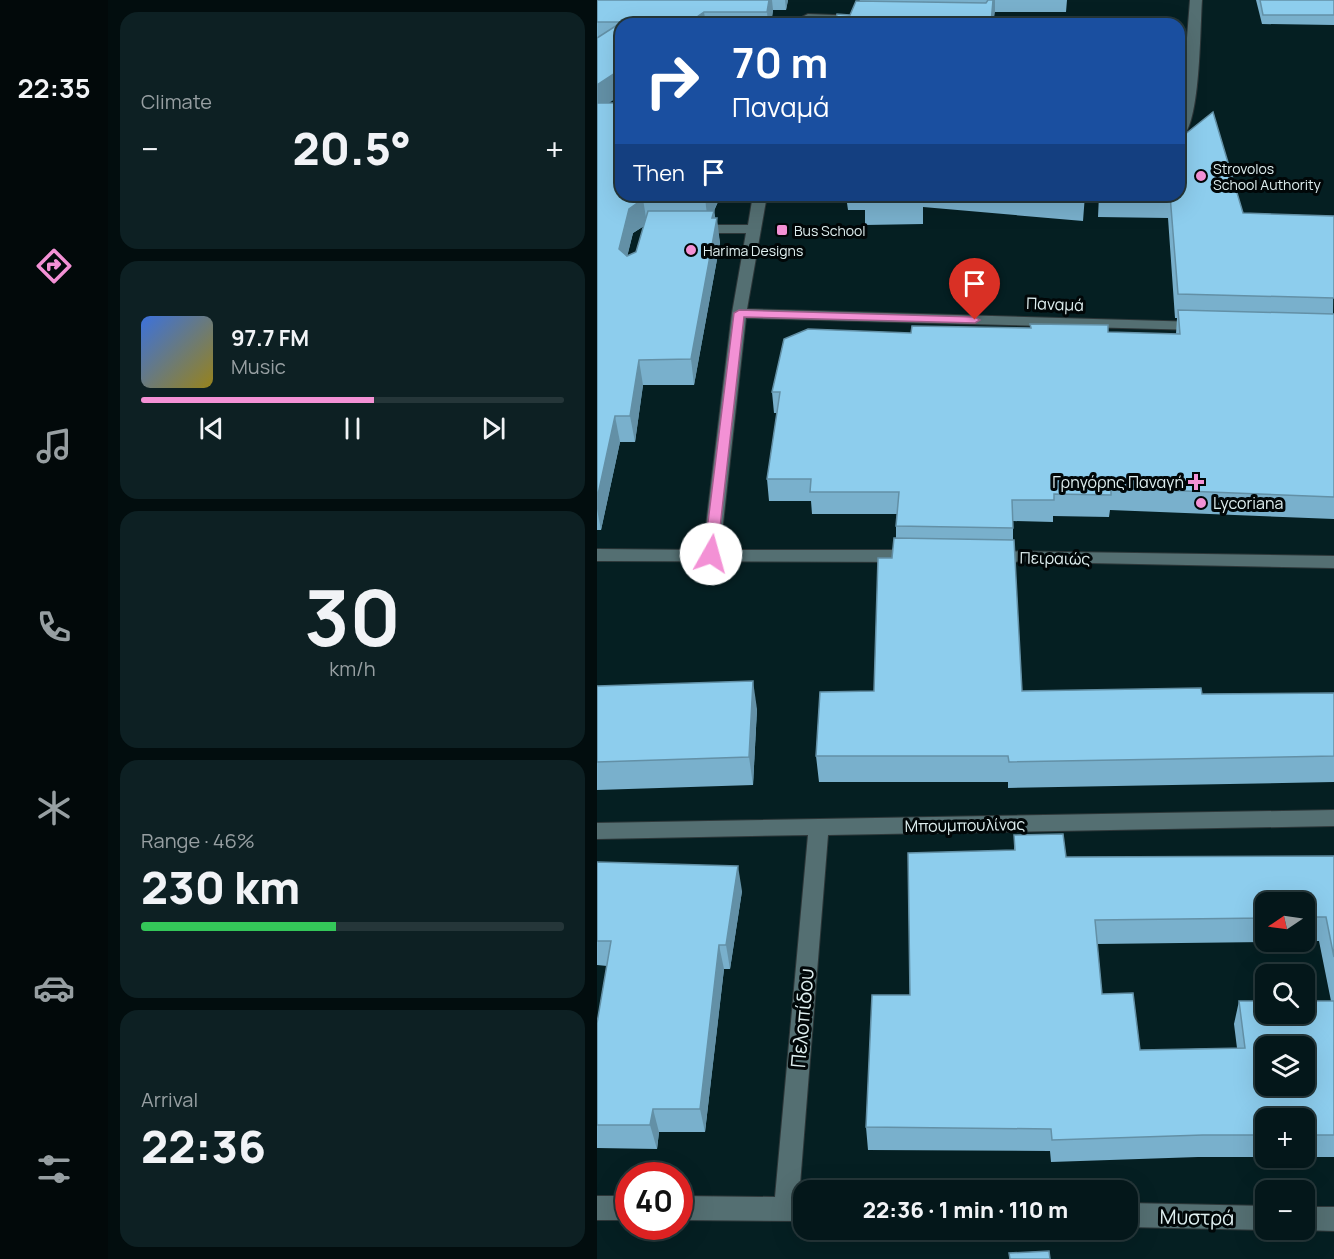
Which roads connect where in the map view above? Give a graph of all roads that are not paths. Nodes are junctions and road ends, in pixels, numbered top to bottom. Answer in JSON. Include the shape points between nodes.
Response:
{"nodes":[{"id":1,"x":1196,"y":0,"type":"edge"},
{"id":2,"x":809,"y":17,"type":"edge"},
{"id":3,"x":832,"y":18,"type":"edge"},
{"id":4,"x":1185,"y":32,"type":"edge"},
{"id":5,"x":1195,"y":33,"type":"junction"},
{"id":6,"x":1185,"y":121,"type":"edge"},
{"id":7,"x":760,"y":201,"type":"edge"},
{"id":8,"x":679,"y":229,"type":"edge"},
{"id":9,"x":755,"y":229,"type":"junction"},
{"id":10,"x":739,"y":313,"type":"junction"},
{"id":11,"x":1214,"y":326,"type":"edge"},
{"id":12,"x":711,"y":554,"type":"junction"},
{"id":13,"x":597,"y":555,"type":"edge"},
{"id":14,"x":931,"y":557,"type":"edge"},
{"id":15,"x":979,"y":557,"type":"edge"},
{"id":16,"x":1334,"y":562,"type":"edge"},
{"id":17,"x":1334,"y":818,"type":"edge"},
{"id":18,"x":819,"y":827,"type":"junction"},
{"id":19,"x":597,"y":831,"type":"edge"},
{"id":20,"x":797,"y":1180,"type":"edge"},
{"id":21,"x":597,"y":1208,"type":"edge"},
{"id":22,"x":615,"y":1208,"type":"edge"},
{"id":23,"x":693,"y":1208,"type":"edge"},
{"id":24,"x":793,"y":1209,"type":"edge"},
{"id":25,"x":1138,"y":1215,"type":"edge"},
{"id":26,"x":1255,"y":1218,"type":"edge"},
{"id":27,"x":1315,"y":1219,"type":"edge"},
{"id":28,"x":1334,"y":1219,"type":"edge"}],
"edges":[{"from":1,"to":5,"type":"street"},
{"from":2,"to":3,"type":"street"},
{"from":4,"to":5,"type":"street"},
{"from":5,"to":6,"type":"street"},
{"from":7,"to":9,"type":"street"},
{"from":8,"to":9,"type":"street"},
{"from":9,"to":10,"type":"street"},
{"from":10,"to":11,"type":"street","name":"Παναμά"},
{"from":10,"to":12,"type":"street"},
{"from":12,"to":13,"type":"street"},
{"from":12,"to":14,"type":"street"},
{"from":15,"to":16,"type":"street","name":"Πειραιώς"},
{"from":17,"to":18,"type":"street","name":"Μπουμπουλίνας"},
{"from":18,"to":19,"type":"street","name":"Μπουμπουλίνας"},
{"from":18,"to":20,"type":"street","name":"Πελοπίδου"},
{"from":21,"to":22,"type":"street"},
{"from":23,"to":24,"type":"street"},
{"from":25,"to":26,"type":"street","name":"Μυστρά"},
{"from":27,"to":28,"type":"street"}]}
